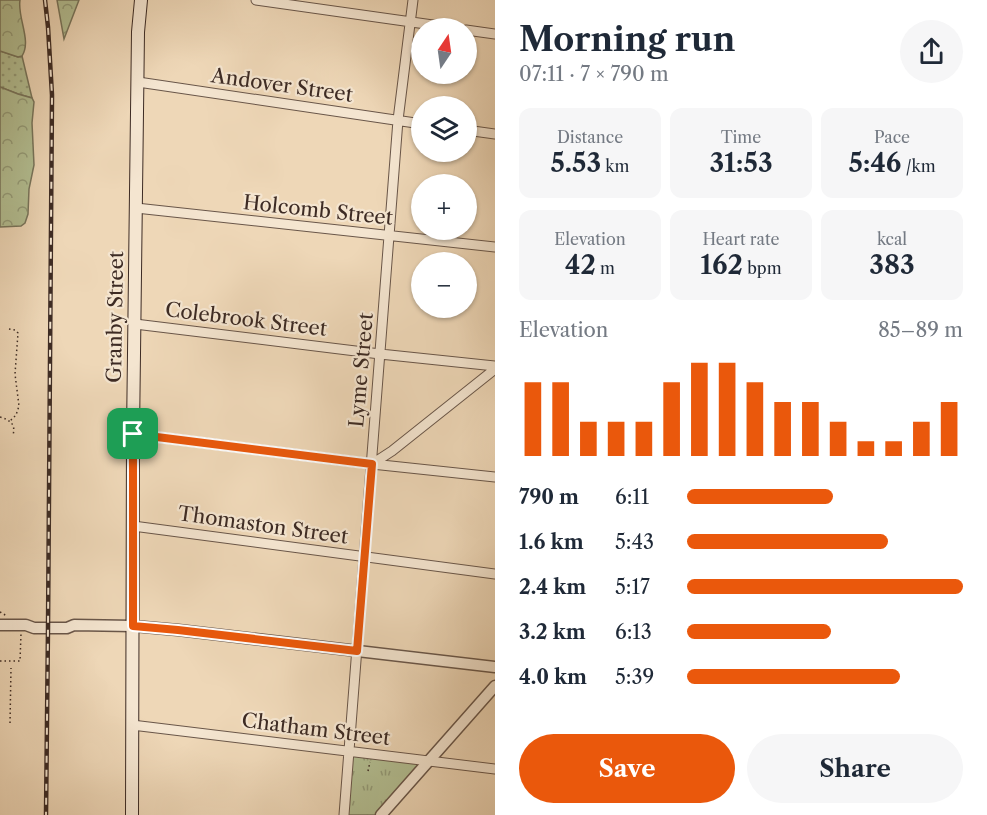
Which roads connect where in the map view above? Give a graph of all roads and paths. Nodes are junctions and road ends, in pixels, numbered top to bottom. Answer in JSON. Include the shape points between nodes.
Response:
{"nodes":[{"id":1,"x":141,"y":0,"type":"edge"},
{"id":2,"x":256,"y":0,"type":"edge"},
{"id":3,"x":413,"y":0,"type":"edge"},
{"id":4,"x":411,"y":18,"type":"edge"},
{"id":5,"x":411,"y":22,"type":"joint"},
{"id":6,"x":477,"y":32,"type":"edge"},
{"id":7,"x":495,"y":34,"type":"edge"},
{"id":8,"x":138,"y":82,"type":"junction"},
{"id":9,"x":398,"y":120,"type":"junction"},
{"id":10,"x":411,"y":122,"type":"edge"},
{"id":11,"x":477,"y":132,"type":"edge"},
{"id":12,"x":495,"y":134,"type":"edge"},
{"id":13,"x":136,"y":208,"type":"junction"},
{"id":14,"x":390,"y":236,"type":"junction"},
{"id":15,"x":495,"y":247,"type":"edge"},
{"id":16,"x":135,"y":324,"type":"junction"},
{"id":17,"x":9,"y":330,"type":"dead end"},
{"id":18,"x":381,"y":354,"type":"junction"},
{"id":19,"x":495,"y":368,"type":"edge"},
{"id":20,"x":0,"y":417,"type":"edge"},
{"id":21,"x":10,"y":421,"type":"junction"},
{"id":22,"x":133,"y":434,"type":"junction"},
{"id":23,"x":13,"y":435,"type":"dead end"},
{"id":24,"x":372,"y":464,"type":"junction"},
{"id":25,"x":495,"y":477,"type":"edge"},
{"id":26,"x":133,"y":526,"type":"junction"},
{"id":27,"x":364,"y":557,"type":"junction"},
{"id":28,"x":495,"y":574,"type":"edge"},
{"id":29,"x":0,"y":612,"type":"edge"},
{"id":30,"x":3,"y":620,"type":"edge"},
{"id":31,"x":133,"y":626,"type":"junction"},
{"id":32,"x":23,"y":629,"type":"junction"},
{"id":33,"x":357,"y":651,"type":"junction"},
{"id":34,"x":0,"y":661,"type":"edge"},
{"id":35,"x":495,"y":667,"type":"edge"},
{"id":36,"x":11,"y":668,"type":"dead end"},
{"id":37,"x":495,"y":686,"type":"edge"},
{"id":38,"x":10,"y":723,"type":"dead end"},
{"id":39,"x":132,"y":725,"type":"junction"},
{"id":40,"x":350,"y":751,"type":"junction"},
{"id":41,"x":370,"y":761,"type":"dead end"},
{"id":42,"x":428,"y":761,"type":"junction"},
{"id":43,"x":495,"y":769,"type":"edge"},
{"id":44,"x":368,"y":771,"type":"dead end"},
{"id":45,"x":132,"y":815,"type":"edge"},
{"id":46,"x":344,"y":815,"type":"edge"},
{"id":47,"x":381,"y":815,"type":"edge"}],
"edges":[{"from":1,"to":8,"type":"main road","name":"Granby Street"},
{"from":2,"to":5,"type":"street"},
{"from":3,"to":4,"type":"street","name":"Lyme Street"},
{"from":5,"to":9,"type":"street","name":"Lyme Street"},
{"from":6,"to":7,"type":"street"},
{"from":8,"to":9,"type":"street","name":"Andover Street"},
{"from":8,"to":13,"type":"main road","name":"Granby Street"},
{"from":9,"to":10,"type":"street","name":"Andover Street"},
{"from":9,"to":14,"type":"street","name":"Lyme Street"},
{"from":11,"to":12,"type":"street"},
{"from":13,"to":14,"type":"street","name":"Holcomb Street"},
{"from":13,"to":16,"type":"main road","name":"Granby Street"},
{"from":14,"to":15,"type":"street","name":"Holcomb Street"},
{"from":14,"to":18,"type":"street","name":"Lyme Street"},
{"from":16,"to":18,"type":"street","name":"Colebrook Street"},
{"from":16,"to":22,"type":"main road","name":"Granby Street"},
{"from":17,"to":21,"type":"path","via":[[18,333],[15,370],[19,405]]},
{"from":18,"to":19,"type":"street","name":"Colebrook Street"},
{"from":18,"to":24,"type":"street","name":"Lyme Street"},
{"from":19,"to":24,"type":"street"},
{"from":20,"to":21,"type":"path"},
{"from":21,"to":23,"type":"path"},
{"from":22,"to":24,"type":"street"},
{"from":22,"to":26,"type":"main road","name":"Granby Street"},
{"from":24,"to":25,"type":"street"},
{"from":24,"to":27,"type":"street","name":"Lyme Street"},
{"from":26,"to":27,"type":"street","name":"Thomaston Street"},
{"from":26,"to":31,"type":"main road","name":"Granby Street"},
{"from":27,"to":28,"type":"street","name":"Thomaston Street"},
{"from":27,"to":33,"type":"street","name":"Lyme Street"},
{"from":29,"to":30,"type":"path"},
{"from":30,"to":32,"type":"street"},
{"from":31,"to":32,"type":"street","via":[[74,626],[41,621],[31,622]]},
{"from":31,"to":33,"type":"street"},
{"from":31,"to":39,"type":"main road","name":"Granby Street"},
{"from":32,"to":34,"type":"path","via":[[20,661]]},
{"from":33,"to":35,"type":"street"},
{"from":33,"to":40,"type":"street","name":"Lyme Street"},
{"from":36,"to":38,"type":"path"},
{"from":37,"to":42,"type":"street"},
{"from":39,"to":40,"type":"street","name":"Chatham Street"},
{"from":39,"to":45,"type":"main road","name":"Granby Street"},
{"from":40,"to":42,"type":"street","name":"Chatham Street"},
{"from":40,"to":46,"type":"street","name":"Lyme Street"},
{"from":41,"to":44,"type":"path"},
{"from":42,"to":43,"type":"street","name":"Chatham Street"},
{"from":42,"to":47,"type":"street"}]}
